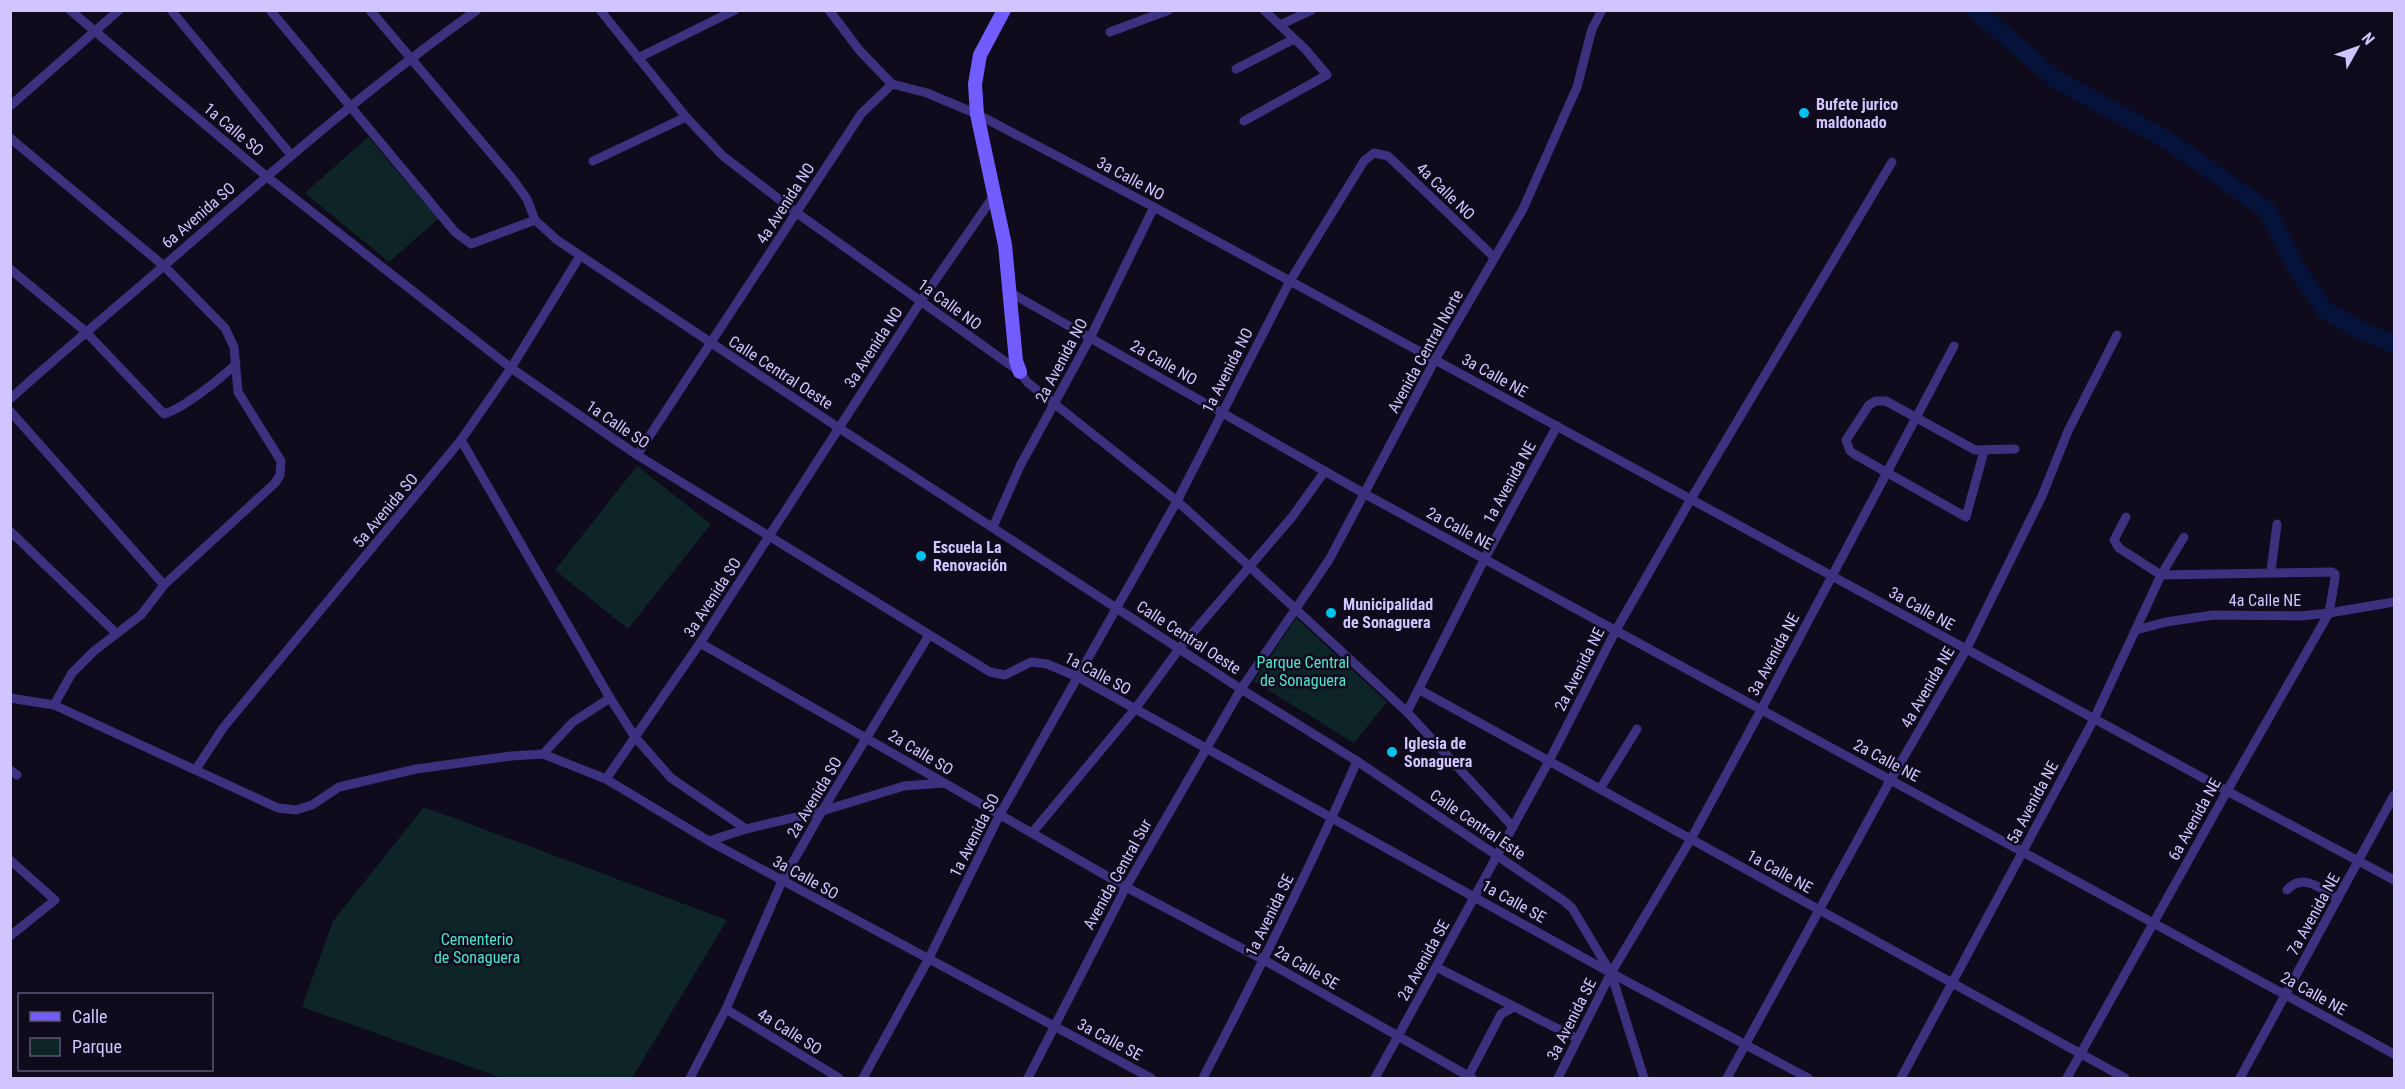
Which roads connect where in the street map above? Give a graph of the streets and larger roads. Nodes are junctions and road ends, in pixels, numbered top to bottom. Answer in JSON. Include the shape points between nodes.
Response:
{"nodes":[{"id":1,"x":70,"y":10,"type":"edge"},
{"id":2,"x":76,"y":10,"type":"edge"},
{"id":3,"x":119,"y":10,"type":"edge"},
{"id":4,"x":171,"y":10,"type":"edge"},
{"id":5,"x":270,"y":10,"type":"edge"},
{"id":6,"x":370,"y":10,"type":"edge"},
{"id":7,"x":477,"y":10,"type":"edge"},
{"id":8,"x":600,"y":10,"type":"edge"},
{"id":9,"x":735,"y":10,"type":"edge"},
{"id":10,"x":829,"y":10,"type":"edge"},
{"id":11,"x":1004,"y":10,"type":"edge"},
{"id":12,"x":1169,"y":10,"type":"edge"},
{"id":13,"x":1264,"y":10,"type":"edge"},
{"id":14,"x":1312,"y":10,"type":"edge"},
{"id":15,"x":1602,"y":10,"type":"edge"},
{"id":16,"x":86,"y":22,"type":"junction"},
{"id":17,"x":1280,"y":25,"type":"junction"},
{"id":18,"x":95,"y":31,"type":"junction"},
{"id":19,"x":1110,"y":32,"type":"dead end"},
{"id":20,"x":1294,"y":39,"type":"junction"},
{"id":21,"x":638,"y":58,"type":"junction"},
{"id":22,"x":411,"y":59,"type":"junction"},
{"id":23,"x":1236,"y":69,"type":"dead end"},
{"id":24,"x":892,"y":84,"type":"junction"},
{"id":25,"x":10,"y":106,"type":"edge"},
{"id":26,"x":351,"y":106,"type":"junction"},
{"id":27,"x":977,"y":114,"type":"junction"},
{"id":28,"x":686,"y":117,"type":"junction"},
{"id":29,"x":1244,"y":121,"type":"dead end"},
{"id":30,"x":10,"y":138,"type":"edge"},
{"id":31,"x":1374,"y":153,"type":"joint"},
{"id":32,"x":291,"y":155,"type":"junction"},
{"id":33,"x":593,"y":160,"type":"dead end"},
{"id":34,"x":1892,"y":162,"type":"dead end"},
{"id":35,"x":266,"y":176,"type":"junction"},
{"id":36,"x":995,"y":195,"type":"junction"},
{"id":37,"x":1154,"y":207,"type":"junction"},
{"id":38,"x":797,"y":213,"type":"junction"},
{"id":39,"x":535,"y":220,"type":"junction"},
{"id":40,"x":580,"y":256,"type":"junction"},
{"id":41,"x":1494,"y":257,"type":"junction"},
{"id":42,"x":164,"y":266,"type":"junction"},
{"id":43,"x":10,"y":270,"type":"edge"},
{"id":44,"x":1290,"y":281,"type":"junction"},
{"id":45,"x":1011,"y":293,"type":"junction"},
{"id":46,"x":921,"y":301,"type":"junction"},
{"id":47,"x":85,"y":331,"type":"junction"},
{"id":48,"x":2117,"y":335,"type":"dead end"},
{"id":49,"x":1090,"y":338,"type":"junction"},
{"id":50,"x":711,"y":344,"type":"junction"},
{"id":51,"x":1954,"y":346,"type":"dead end"},
{"id":52,"x":1435,"y":360,"type":"junction"},
{"id":53,"x":236,"y":364,"type":"junction"},
{"id":54,"x":511,"y":369,"type":"junction"},
{"id":55,"x":1020,"y":372,"type":"junction"},
{"id":56,"x":10,"y":399,"type":"edge"},
{"id":57,"x":1054,"y":404,"type":"junction"},
{"id":58,"x":10,"y":411,"type":"edge"},
{"id":59,"x":1222,"y":413,"type":"junction"},
{"id":60,"x":1916,"y":417,"type":"junction"},
{"id":61,"x":1557,"y":426,"type":"junction"},
{"id":62,"x":839,"y":428,"type":"junction"},
{"id":63,"x":461,"y":440,"type":"junction"},
{"id":64,"x":2015,"y":449,"type":"dead end"},
{"id":65,"x":1984,"y":451,"type":"junction"},
{"id":66,"x":636,"y":455,"type":"junction"},
{"id":67,"x":1325,"y":471,"type":"junction"},
{"id":68,"x":1886,"y":473,"type":"junction"},
{"id":69,"x":1365,"y":494,"type":"junction"},
{"id":70,"x":1691,"y":499,"type":"junction"},
{"id":71,"x":1177,"y":501,"type":"junction"},
{"id":72,"x":2126,"y":517,"type":"dead end"},
{"id":73,"x":2277,"y":524,"type":"dead end"},
{"id":74,"x":993,"y":526,"type":"junction"},
{"id":75,"x":10,"y":531,"type":"edge"},
{"id":76,"x":769,"y":536,"type":"junction"},
{"id":77,"x":2184,"y":537,"type":"dead end"},
{"id":78,"x":1485,"y":558,"type":"junction"},
{"id":79,"x":1249,"y":566,"type":"junction"},
{"id":80,"x":2271,"y":571,"type":"junction"},
{"id":81,"x":1832,"y":574,"type":"junction"},
{"id":82,"x":2161,"y":575,"type":"junction"},
{"id":83,"x":164,"y":585,"type":"junction"},
{"id":84,"x":2394,"y":602,"type":"edge"},
{"id":85,"x":1117,"y":609,"type":"junction"},
{"id":86,"x":1295,"y":609,"type":"junction"},
{"id":87,"x":2329,"y":614,"type":"junction"},
{"id":88,"x":1616,"y":630,"type":"junction"},
{"id":89,"x":2136,"y":630,"type":"junction"},
{"id":90,"x":116,"y":633,"type":"junction"},
{"id":91,"x":928,"y":635,"type":"junction"},
{"id":92,"x":700,"y":643,"type":"junction"},
{"id":93,"x":1179,"y":649,"type":"junction"},
{"id":94,"x":1966,"y":650,"type":"junction"},
{"id":95,"x":1078,"y":677,"type":"junction"},
{"id":96,"x":1241,"y":689,"type":"junction"},
{"id":97,"x":1420,"y":690,"type":"junction"},
{"id":98,"x":10,"y":698,"type":"edge"},
{"id":99,"x":610,"y":698,"type":"junction"},
{"id":100,"x":54,"y":705,"type":"junction"},
{"id":101,"x":1135,"y":709,"type":"junction"},
{"id":102,"x":1761,"y":710,"type":"junction"},
{"id":103,"x":1407,"y":712,"type":"junction"},
{"id":104,"x":2094,"y":719,"type":"junction"},
{"id":105,"x":1636,"y":729,"type":"dead end"},
{"id":106,"x":635,"y":737,"type":"junction"},
{"id":107,"x":867,"y":737,"type":"junction"},
{"id":108,"x":1206,"y":749,"type":"junction"},
{"id":109,"x":543,"y":754,"type":"junction"},
{"id":110,"x":1357,"y":761,"type":"junction"},
{"id":111,"x":1549,"y":761,"type":"junction"},
{"id":112,"x":196,"y":769,"type":"junction"},
{"id":113,"x":606,"y":778,"type":"junction"},
{"id":114,"x":1892,"y":779,"type":"junction"},
{"id":115,"x":943,"y":783,"type":"junction"},
{"id":116,"x":1600,"y":789,"type":"junction"},
{"id":117,"x":2226,"y":791,"type":"junction"},
{"id":118,"x":2394,"y":795,"type":"edge"},
{"id":119,"x":822,"y":811,"type":"junction"},
{"id":120,"x":999,"y":816,"type":"junction"},
{"id":121,"x":1332,"y":819,"type":"junction"},
{"id":122,"x":1513,"y":827,"type":"junction"},
{"id":123,"x":746,"y":829,"type":"junction"},
{"id":124,"x":1032,"y":833,"type":"junction"},
{"id":125,"x":1691,"y":839,"type":"junction"},
{"id":126,"x":709,"y":841,"type":"junction"},
{"id":127,"x":2024,"y":851,"type":"junction"},
{"id":128,"x":1497,"y":855,"type":"junction"},
{"id":129,"x":10,"y":860,"type":"edge"},
{"id":130,"x":2359,"y":861,"type":"junction"},
{"id":131,"x":2394,"y":880,"type":"edge"},
{"id":132,"x":782,"y":881,"type":"junction"},
{"id":133,"x":1125,"y":887,"type":"junction"},
{"id":134,"x":2287,"y":890,"type":"dead end"},
{"id":135,"x":1475,"y":897,"type":"junction"},
{"id":136,"x":2338,"y":899,"type":"junction"},
{"id":137,"x":1820,"y":910,"type":"junction"},
{"id":138,"x":2154,"y":922,"type":"junction"},
{"id":139,"x":10,"y":936,"type":"edge"},
{"id":140,"x":928,"y":960,"type":"junction"},
{"id":141,"x":1264,"y":960,"type":"junction"},
{"id":142,"x":1437,"y":967,"type":"junction"},
{"id":143,"x":1611,"y":973,"type":"junction"},
{"id":144,"x":1953,"y":984,"type":"junction"},
{"id":145,"x":2286,"y":995,"type":"junction"},
{"id":146,"x":1514,"y":1007,"type":"junction"},
{"id":147,"x":726,"y":1009,"type":"junction"},
{"id":148,"x":1055,"y":1027,"type":"junction"},
{"id":149,"x":1398,"y":1036,"type":"junction"},
{"id":150,"x":1576,"y":1038,"type":"junction"},
{"id":151,"x":1745,"y":1045,"type":"junction"},
{"id":152,"x":2081,"y":1054,"type":"junction"},
{"id":153,"x":2394,"y":1054,"type":"edge"},
{"id":154,"x":690,"y":1078,"type":"edge"},
{"id":155,"x":839,"y":1078,"type":"edge"},
{"id":156,"x":863,"y":1078,"type":"edge"},
{"id":157,"x":1028,"y":1078,"type":"edge"},
{"id":158,"x":1151,"y":1078,"type":"edge"},
{"id":159,"x":1203,"y":1078,"type":"edge"},
{"id":160,"x":1375,"y":1078,"type":"edge"},
{"id":161,"x":1470,"y":1078,"type":"edge"},
{"id":162,"x":1558,"y":1078,"type":"edge"},
{"id":163,"x":1644,"y":1078,"type":"edge"},
{"id":164,"x":1727,"y":1078,"type":"edge"},
{"id":165,"x":1808,"y":1078,"type":"edge"},
{"id":166,"x":1901,"y":1078,"type":"edge"},
{"id":167,"x":2067,"y":1078,"type":"edge"},
{"id":168,"x":2125,"y":1078,"type":"edge"},
{"id":169,"x":2240,"y":1078,"type":"edge"}],
"edges":[{"from":1,"to":16,"type":"street","name":"1a Calle SO"},
{"from":2,"to":16,"type":"street"},
{"from":3,"to":18,"type":"street"},
{"from":4,"to":32,"type":"street"},
{"from":5,"to":26,"type":"street"},
{"from":6,"to":22,"type":"street","name":"Calle Central Oeste"},
{"from":7,"to":22,"type":"street","name":"6a Avenida SO"},
{"from":8,"to":21,"type":"street","name":"1a Calle NO"},
{"from":9,"to":21,"type":"street"},
{"from":10,"to":24,"type":"street"},
{"from":11,"to":27,"type":"street","via":[[980,55],[975,84]]},
{"from":12,"to":19,"type":"street"},
{"from":13,"to":17,"type":"street"},
{"from":14,"to":17,"type":"street"},
{"from":15,"to":41,"type":"street","name":"Avenida Central Norte","via":[[1592,29],[1577,87],[1523,209]]},
{"from":16,"to":18,"type":"street","name":"1a Calle SO"},
{"from":17,"to":20,"type":"street"},
{"from":18,"to":25,"type":"street"},
{"from":18,"to":35,"type":"street","name":"1a Calle SO"},
{"from":20,"to":23,"type":"street"},
{"from":20,"to":29,"type":"street","via":[[1327,75]]},
{"from":21,"to":28,"type":"street","name":"1a Calle NO"},
{"from":22,"to":26,"type":"street","name":"6a Avenida SO"},
{"from":22,"to":39,"type":"street","name":"Calle Central Oeste","via":[[511,177],[527,199]]},
{"from":24,"to":27,"type":"street","name":"3a Calle NO","via":[[927,93]]},
{"from":24,"to":38,"type":"street","name":"4a Avenida NO","via":[[861,114]]},
{"from":26,"to":32,"type":"street","name":"6a Avenida SO"},
{"from":26,"to":39,"type":"street","via":[[455,232],[471,244]]},
{"from":27,"to":36,"type":"street"},
{"from":27,"to":37,"type":"street","name":"3a Calle NO"},
{"from":28,"to":33,"type":"street"},
{"from":28,"to":38,"type":"street","name":"1a Calle NO","via":[[723,156]]},
{"from":30,"to":42,"type":"street"},
{"from":31,"to":41,"type":"street","name":"4a Calle NO","via":[[1388,156]]},
{"from":31,"to":44,"type":"street","name":"1a Avenida NO","via":[[1364,161]]},
{"from":32,"to":35,"type":"street","name":"6a Avenida SO"},
{"from":34,"to":70,"type":"street","name":"2a Avenida NE"},
{"from":35,"to":42,"type":"street","name":"6a Avenida SO"},
{"from":35,"to":54,"type":"street","name":"1a Calle SO"},
{"from":36,"to":45,"type":"street"},
{"from":36,"to":46,"type":"street","name":"3a Avenida NO"},
{"from":37,"to":44,"type":"street","name":"3a Calle NO"},
{"from":37,"to":49,"type":"street","name":"2a Avenida NO"},
{"from":38,"to":46,"type":"street","name":"1a Calle NO"},
{"from":38,"to":50,"type":"street","name":"4a Avenida NO"},
{"from":39,"to":40,"type":"street","name":"Calle Central Oeste"},
{"from":40,"to":50,"type":"street","name":"Calle Central Oeste"},
{"from":40,"to":54,"type":"street","name":"5a Avenida SO"},
{"from":41,"to":52,"type":"street","name":"Avenida Central Norte"},
{"from":42,"to":47,"type":"street","name":"6a Avenida SO"},
{"from":42,"to":53,"type":"street","via":[[225,328],[234,347]]},
{"from":43,"to":47,"type":"street"},
{"from":44,"to":52,"type":"street","name":"3a Calle NO"},
{"from":44,"to":59,"type":"street","name":"1a Avenida NO"},
{"from":45,"to":49,"type":"street","name":"2a Calle NO"},
{"from":45,"to":55,"type":"street"},
{"from":46,"to":55,"type":"street","name":"1a Calle NO"},
{"from":46,"to":62,"type":"street","name":"3a Avenida NO"},
{"from":47,"to":53,"type":"street","via":[[164,414]]},
{"from":47,"to":56,"type":"street","name":"6a Avenida SO"},
{"from":48,"to":94,"type":"street","name":"4a Avenida NE"},
{"from":49,"to":57,"type":"street","name":"2a Avenida NO"},
{"from":49,"to":59,"type":"street","name":"2a Calle NO"},
{"from":50,"to":62,"type":"street","name":"Calle Central Oeste"},
{"from":50,"to":66,"type":"street","name":"4a Avenida NO"},
{"from":51,"to":60,"type":"street","name":"3a Avenida NE"},
{"from":52,"to":61,"type":"street","name":"3a Calle NE"},
{"from":52,"to":69,"type":"street","name":"Avenida Central Norte"},
{"from":53,"to":83,"type":"street","via":[[238,392],[281,461],[280,476]]},
{"from":54,"to":63,"type":"street","name":"5a Avenida SO"},
{"from":54,"to":66,"type":"street","name":"1a Calle SO"},
{"from":55,"to":57,"type":"street","name":"1a Calle NO"},
{"from":57,"to":71,"type":"street","name":"1a Calle NO"},
{"from":57,"to":74,"type":"street","name":"2a Avenida NO"},
{"from":58,"to":83,"type":"street"},
{"from":59,"to":67,"type":"street","name":"2a Calle NO"},
{"from":59,"to":71,"type":"street","name":"1a Avenida NO"},
{"from":60,"to":65,"type":"street","via":[[1975,450]]},
{"from":60,"to":68,"type":"street","name":"3a Avenida NE"},
{"from":60,"to":68,"type":"street","via":[[1886,400],[1876,400],[1846,440],[1850,451]]},
{"from":61,"to":70,"type":"street","name":"3a Calle NE"},
{"from":61,"to":78,"type":"street","name":"1a Avenida NE"},
{"from":62,"to":74,"type":"street","name":"Calle Central Oeste"},
{"from":62,"to":76,"type":"street","name":"3a Avenida SO"},
{"from":63,"to":99,"type":"street"},
{"from":63,"to":112,"type":"street","name":"5a Avenida SO","via":[[223,728]]},
{"from":64,"to":65,"type":"street"},
{"from":65,"to":68,"type":"street","via":[[1966,517]]},
{"from":66,"to":76,"type":"street","name":"1a Calle SO"},
{"from":67,"to":69,"type":"street","name":"2a Calle NO"},
{"from":67,"to":79,"type":"street"},
{"from":68,"to":81,"type":"street","name":"3a Avenida NE"},
{"from":69,"to":78,"type":"street","name":"2a Calle NE"},
{"from":69,"to":86,"type":"street","name":"Avenida Central Norte","via":[[1329,560]]},
{"from":70,"to":81,"type":"street","name":"3a Calle NE"},
{"from":70,"to":88,"type":"street","name":"2a Avenida NE"},
{"from":71,"to":79,"type":"street","name":"1a Calle NO"},
{"from":71,"to":85,"type":"street","name":"1a Avenida NO"},
{"from":72,"to":82,"type":"street","via":[[2114,540],[2119,548]]},
{"from":73,"to":80,"type":"street"},
{"from":74,"to":85,"type":"street","name":"Calle Central Oeste"},
{"from":75,"to":90,"type":"street"},
{"from":76,"to":91,"type":"street","name":"1a Calle SO"},
{"from":76,"to":92,"type":"street","name":"3a Avenida SO"},
{"from":77,"to":82,"type":"street","name":"5a Avenida NE"},
{"from":78,"to":88,"type":"street","name":"2a Calle NE"},
{"from":78,"to":97,"type":"street","name":"1a Avenida NE"},
{"from":79,"to":86,"type":"street","name":"1a Calle NO"},
{"from":79,"to":93,"type":"street"},
{"from":80,"to":82,"type":"street"},
{"from":80,"to":87,"type":"street","name":"6a Avenida NE","via":[[2335,574]]},
{"from":81,"to":94,"type":"street","name":"3a Calle NE"},
{"from":81,"to":102,"type":"street","name":"3a Avenida NE"},
{"from":82,"to":89,"type":"street","name":"5a Avenida NE"},
{"from":83,"to":90,"type":"street","via":[[141,615]]},
{"from":84,"to":87,"type":"street","name":"4a Calle NE"},
{"from":85,"to":93,"type":"street","name":"Calle Central Oeste"},
{"from":85,"to":95,"type":"street","name":"1a Avenida SO"},
{"from":86,"to":96,"type":"street","name":"Avenida Central Norte"},
{"from":86,"to":103,"type":"street"},
{"from":87,"to":89,"type":"street","name":"4a Calle NE","via":[[2213,615]]},
{"from":87,"to":117,"type":"street","name":"6a Avenida NE"},
{"from":88,"to":102,"type":"street","name":"2a Calle NE"},
{"from":88,"to":111,"type":"street","name":"2a Avenida NE"},
{"from":89,"to":104,"type":"street","name":"5a Avenida NE"},
{"from":90,"to":100,"type":"street","via":[[72,673]]},
{"from":91,"to":95,"type":"street","name":"1a Calle SO","via":[[990,672],[1005,675],[1031,662]]},
{"from":91,"to":107,"type":"street","name":"2a Avenida SO"},
{"from":92,"to":106,"type":"street","name":"3a Avenida SO"},
{"from":92,"to":107,"type":"street","name":"2a Calle SO"},
{"from":93,"to":96,"type":"street","name":"Calle Central Oeste"},
{"from":93,"to":101,"type":"street"},
{"from":94,"to":104,"type":"street","name":"3a Calle NE"},
{"from":94,"to":114,"type":"street","name":"4a Avenida NE"},
{"from":95,"to":101,"type":"street","name":"1a Calle SO"},
{"from":95,"to":120,"type":"street","name":"1a Avenida SO"},
{"from":96,"to":108,"type":"street","name":"Avenida Central Sur"},
{"from":96,"to":110,"type":"street","name":"Calle Central Este"},
{"from":97,"to":103,"type":"street","name":"1a Avenida NE"},
{"from":97,"to":111,"type":"street","name":"1a Calle NE"},
{"from":98,"to":100,"type":"street"},
{"from":99,"to":106,"type":"street"},
{"from":99,"to":109,"type":"street","via":[[573,722]]},
{"from":100,"to":112,"type":"street"},
{"from":101,"to":108,"type":"street","name":"1a Calle SO"},
{"from":101,"to":124,"type":"street"},
{"from":102,"to":114,"type":"street","name":"2a Calle NE"},
{"from":102,"to":125,"type":"street","name":"3a Avenida NE"},
{"from":103,"to":122,"type":"street"},
{"from":104,"to":117,"type":"street","name":"3a Calle NE"},
{"from":104,"to":127,"type":"street","name":"5a Avenida NE"},
{"from":105,"to":116,"type":"street"},
{"from":106,"to":113,"type":"street","name":"3a Avenida SO"},
{"from":106,"to":123,"type":"street","via":[[671,778]]},
{"from":107,"to":115,"type":"street","name":"2a Calle SO"},
{"from":107,"to":119,"type":"street","name":"2a Avenida SO"},
{"from":108,"to":121,"type":"street","name":"1a Calle SE"},
{"from":108,"to":133,"type":"street","name":"Avenida Central Sur"},
{"from":109,"to":112,"type":"street","via":[[416,769],[339,787],[312,805],[296,810],[278,808]]},
{"from":109,"to":113,"type":"street","name":"3a Calle SO"},
{"from":110,"to":121,"type":"street","name":"1a Avenida SE"},
{"from":110,"to":128,"type":"street","name":"Calle Central Este"},
{"from":111,"to":116,"type":"street","name":"1a Calle NE"},
{"from":111,"to":122,"type":"street","name":"2a Avenida NE"},
{"from":113,"to":126,"type":"street","name":"3a Calle SO"},
{"from":114,"to":127,"type":"street","name":"2a Calle NE"},
{"from":114,"to":137,"type":"street","name":"4a Avenida NE"},
{"from":115,"to":119,"type":"street","via":[[904,786]]},
{"from":115,"to":120,"type":"street","name":"2a Calle SO"},
{"from":116,"to":125,"type":"street","name":"1a Calle NE"},
{"from":117,"to":130,"type":"street","name":"3a Calle NE"},
{"from":117,"to":138,"type":"street","name":"6a Avenida NE"},
{"from":118,"to":130,"type":"street","name":"7a Avenida NE"},
{"from":119,"to":123,"type":"street"},
{"from":119,"to":132,"type":"street","name":"2a Avenida SO"},
{"from":120,"to":124,"type":"street","name":"2a Calle SO"},
{"from":120,"to":140,"type":"street","name":"1a Avenida SO"},
{"from":121,"to":135,"type":"street","name":"1a Calle SE"},
{"from":121,"to":141,"type":"street","name":"1a Avenida SE"},
{"from":122,"to":128,"type":"street","name":"2a Avenida NE"},
{"from":123,"to":126,"type":"street"},
{"from":124,"to":133,"type":"street","name":"2a Calle SO"},
{"from":125,"to":137,"type":"street","name":"1a Calle NE"},
{"from":125,"to":143,"type":"street","name":"3a Avenida NE"},
{"from":126,"to":132,"type":"street","name":"3a Calle SO"},
{"from":127,"to":138,"type":"street","name":"2a Calle NE"},
{"from":127,"to":144,"type":"street","name":"5a Avenida NE"},
{"from":128,"to":135,"type":"street","name":"2a Avenida SE"},
{"from":128,"to":143,"type":"street","name":"Calle Central Este","via":[[1572,908]]},
{"from":129,"to":139,"type":"street","via":[[55,900]]},
{"from":130,"to":131,"type":"street","name":"3a Calle NE"},
{"from":130,"to":136,"type":"street","name":"7a Avenida NE"},
{"from":132,"to":140,"type":"street","name":"3a Calle SO"},
{"from":132,"to":147,"type":"street","name":"2a Avenida SO"},
{"from":133,"to":141,"type":"street","name":"2a Calle SE"},
{"from":133,"to":148,"type":"street","name":"Avenida Central Sur"},
{"from":134,"to":136,"type":"street","via":[[2294,882],[2303,880]]},
{"from":135,"to":142,"type":"street","name":"2a Avenida SE"},
{"from":135,"to":143,"type":"street","name":"1a Calle SE"},
{"from":136,"to":145,"type":"street","name":"7a Avenida NE"},
{"from":137,"to":144,"type":"street","name":"1a Calle NE"},
{"from":137,"to":151,"type":"street","name":"4a Avenida NE"},
{"from":138,"to":145,"type":"street","name":"2a Calle NE"},
{"from":138,"to":152,"type":"street","name":"6a Avenida NE"},
{"from":140,"to":148,"type":"street","name":"3a Calle SO"},
{"from":140,"to":156,"type":"street","name":"1a Avenida SO"},
{"from":141,"to":149,"type":"street","name":"2a Calle SE"},
{"from":141,"to":159,"type":"street","name":"1a Avenida SE"},
{"from":142,"to":146,"type":"street"},
{"from":142,"to":149,"type":"street","name":"2a Avenida SE"},
{"from":143,"to":150,"type":"street","name":"3a Avenida SE"},
{"from":143,"to":151,"type":"street","name":"1a Calle SE"},
{"from":143,"to":163,"type":"street","name":"Calle Central Este"},
{"from":144,"to":152,"type":"street","name":"1a Calle NE"},
{"from":144,"to":166,"type":"street","name":"5a Avenida NE"},
{"from":145,"to":153,"type":"street","name":"2a Calle NE"},
{"from":145,"to":169,"type":"street","name":"7a Avenida NE"},
{"from":146,"to":150,"type":"street"},
{"from":146,"to":161,"type":"street","via":[[1501,1014]]},
{"from":147,"to":154,"type":"street","name":"2a Avenida SO"},
{"from":147,"to":155,"type":"street","name":"4a Calle SO"},
{"from":148,"to":157,"type":"street","name":"Avenida Central Sur"},
{"from":148,"to":158,"type":"street","name":"3a Calle SE"},
{"from":149,"to":160,"type":"street","name":"2a Avenida SE"},
{"from":149,"to":161,"type":"street","name":"2a Calle SE"},
{"from":150,"to":162,"type":"street","name":"3a Avenida SE"},
{"from":151,"to":164,"type":"street","name":"4a Avenida NE"},
{"from":151,"to":165,"type":"street","name":"1a Calle SE"},
{"from":152,"to":167,"type":"street","name":"6a Avenida NE"},
{"from":152,"to":168,"type":"street","name":"1a Calle NE"}]}
